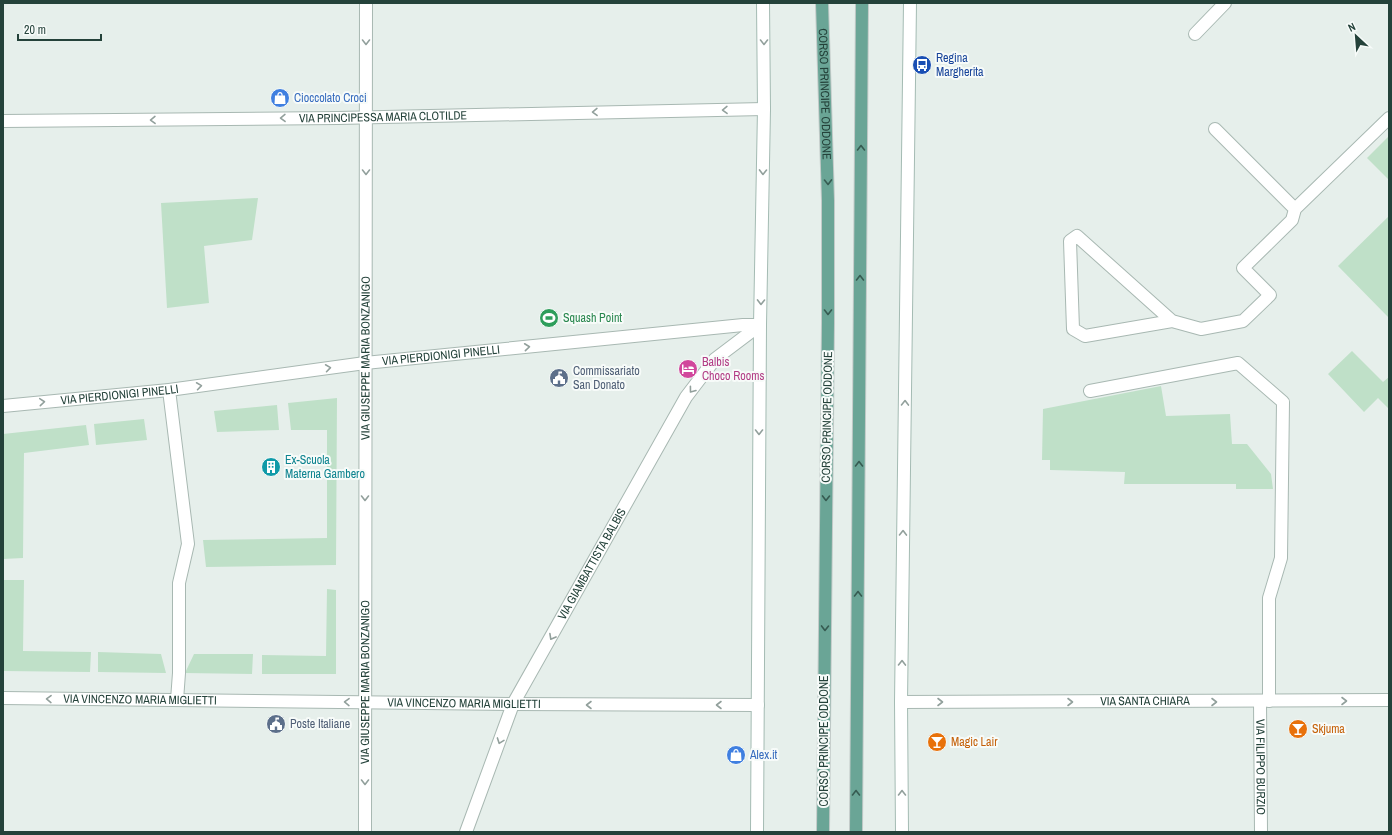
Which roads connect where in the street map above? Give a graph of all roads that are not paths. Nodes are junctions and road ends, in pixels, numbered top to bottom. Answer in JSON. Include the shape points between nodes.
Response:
{"nodes":[{"id":1,"x":366,"y":3,"type":"edge"},
{"id":2,"x":763,"y":3,"type":"edge"},
{"id":3,"x":822,"y":3,"type":"edge"},
{"id":4,"x":862,"y":3,"type":"edge"},
{"id":5,"x":910,"y":3,"type":"edge"},
{"id":6,"x":1225,"y":3,"type":"edge"},
{"id":7,"x":1195,"y":34,"type":"dead end"},
{"id":8,"x":764,"y":109,"type":"junction"},
{"id":9,"x":366,"y":116,"type":"junction"},
{"id":10,"x":1389,"y":118,"type":"edge"},
{"id":11,"x":3,"y":121,"type":"edge"},
{"id":12,"x":1215,"y":129,"type":"dead end"},
{"id":13,"x":1295,"y":208,"type":"junction"},
{"id":14,"x":1172,"y":321,"type":"junction"},
{"id":15,"x":760,"y":325,"type":"junction"},
{"id":16,"x":365,"y":363,"type":"junction"},
{"id":17,"x":169,"y":390,"type":"junction"},
{"id":18,"x":1090,"y":391,"type":"dead end"},
{"id":19,"x":3,"y":406,"type":"edge"},
{"id":20,"x":3,"y":698,"type":"edge"},
{"id":21,"x":177,"y":700,"type":"junction"},
{"id":22,"x":1389,"y":700,"type":"edge"},
{"id":23,"x":1264,"y":701,"type":"junction"},
{"id":24,"x":365,"y":702,"type":"junction"},
{"id":25,"x":901,"y":702,"type":"junction"},
{"id":26,"x":514,"y":704,"type":"junction"},
{"id":27,"x":758,"y":705,"type":"junction"},
{"id":28,"x":365,"y":832,"type":"edge"},
{"id":29,"x":466,"y":832,"type":"edge"},
{"id":30,"x":757,"y":832,"type":"edge"},
{"id":31,"x":823,"y":832,"type":"edge"},
{"id":32,"x":856,"y":832,"type":"edge"},
{"id":33,"x":902,"y":832,"type":"edge"},
{"id":34,"x":1261,"y":832,"type":"edge"}],
"edges":[{"from":1,"to":9,"type":"street","name":"VIA GIUSEPPE MARIA BONZANIGO","one_way":true},
{"from":2,"to":8,"type":"street","one_way":true},
{"from":3,"to":31,"type":"main road","name":"CORSO PRINCIPE ODDONE","one_way":true,"via":[[828,201]]},
{"from":32,"to":4,"type":"main road","one_way":true},
{"from":25,"to":5,"type":"street","one_way":true},
{"from":6,"to":7,"type":"street"},
{"from":8,"to":9,"type":"street","name":"VIA PRINCIPESSA MARIA CLOTILDE","one_way":true},
{"from":8,"to":15,"type":"street","one_way":true},
{"from":9,"to":11,"type":"street","name":"VIA PRINCIPESSA MARIA CLOTILDE","one_way":true},
{"from":9,"to":16,"type":"street","name":"VIA GIUSEPPE MARIA BONZANIGO","one_way":true},
{"from":10,"to":13,"type":"street"},
{"from":12,"to":13,"type":"street"},
{"from":13,"to":14,"type":"street","via":[[1292,220],[1244,268],[1270,295],[1243,321],[1201,329]]},
{"from":14,"to":14,"type":"street","via":[[1085,336],[1073,329],[1070,241],[1077,236]]},
{"from":16,"to":15,"type":"street","name":"VIA PIERDIONIGI PINELLI","one_way":true},
{"from":15,"to":26,"type":"street","name":"VIA GIAMBATTISTA BALBIS","one_way":true,"via":[[715,359],[686,397]]},
{"from":15,"to":27,"type":"street","one_way":true},
{"from":17,"to":16,"type":"street","name":"VIA PIERDIONIGI PINELLI","one_way":true},
{"from":16,"to":24,"type":"street","name":"VIA GIUSEPPE MARIA BONZANIGO","one_way":true},
{"from":19,"to":17,"type":"street","name":"VIA PIERDIONIGI PINELLI","one_way":true},
{"from":17,"to":21,"type":"street","via":[[188,544],[179,582]]},
{"from":18,"to":23,"type":"street","name":"VIA FILIPPO BURZIO","via":[[1238,363],[1283,402],[1281,558],[1269,598]]},
{"from":21,"to":20,"type":"street","name":"VIA VINCENZO MARIA MIGLIETTI","one_way":true},
{"from":24,"to":21,"type":"street","name":"VIA VINCENZO MARIA MIGLIETTI","one_way":true},
{"from":23,"to":22,"type":"street","name":"VIA SANTA CHIARA","one_way":true},
{"from":25,"to":23,"type":"street","name":"VIA SANTA CHIARA","one_way":true},
{"from":23,"to":34,"type":"street","name":"VIA FILIPPO BURZIO"},
{"from":24,"to":26,"type":"street","name":"VIA VINCENZO MARIA MIGLIETTI"},
{"from":24,"to":28,"type":"street","name":"VIA GIUSEPPE MARIA BONZANIGO","one_way":true},
{"from":33,"to":25,"type":"street","one_way":true},
{"from":27,"to":26,"type":"street","name":"VIA VINCENZO MARIA MIGLIETTI","one_way":true},
{"from":26,"to":29,"type":"street","name":"VIA GIAMBATTISTA BALBIS","one_way":true},
{"from":27,"to":30,"type":"street"}]}
